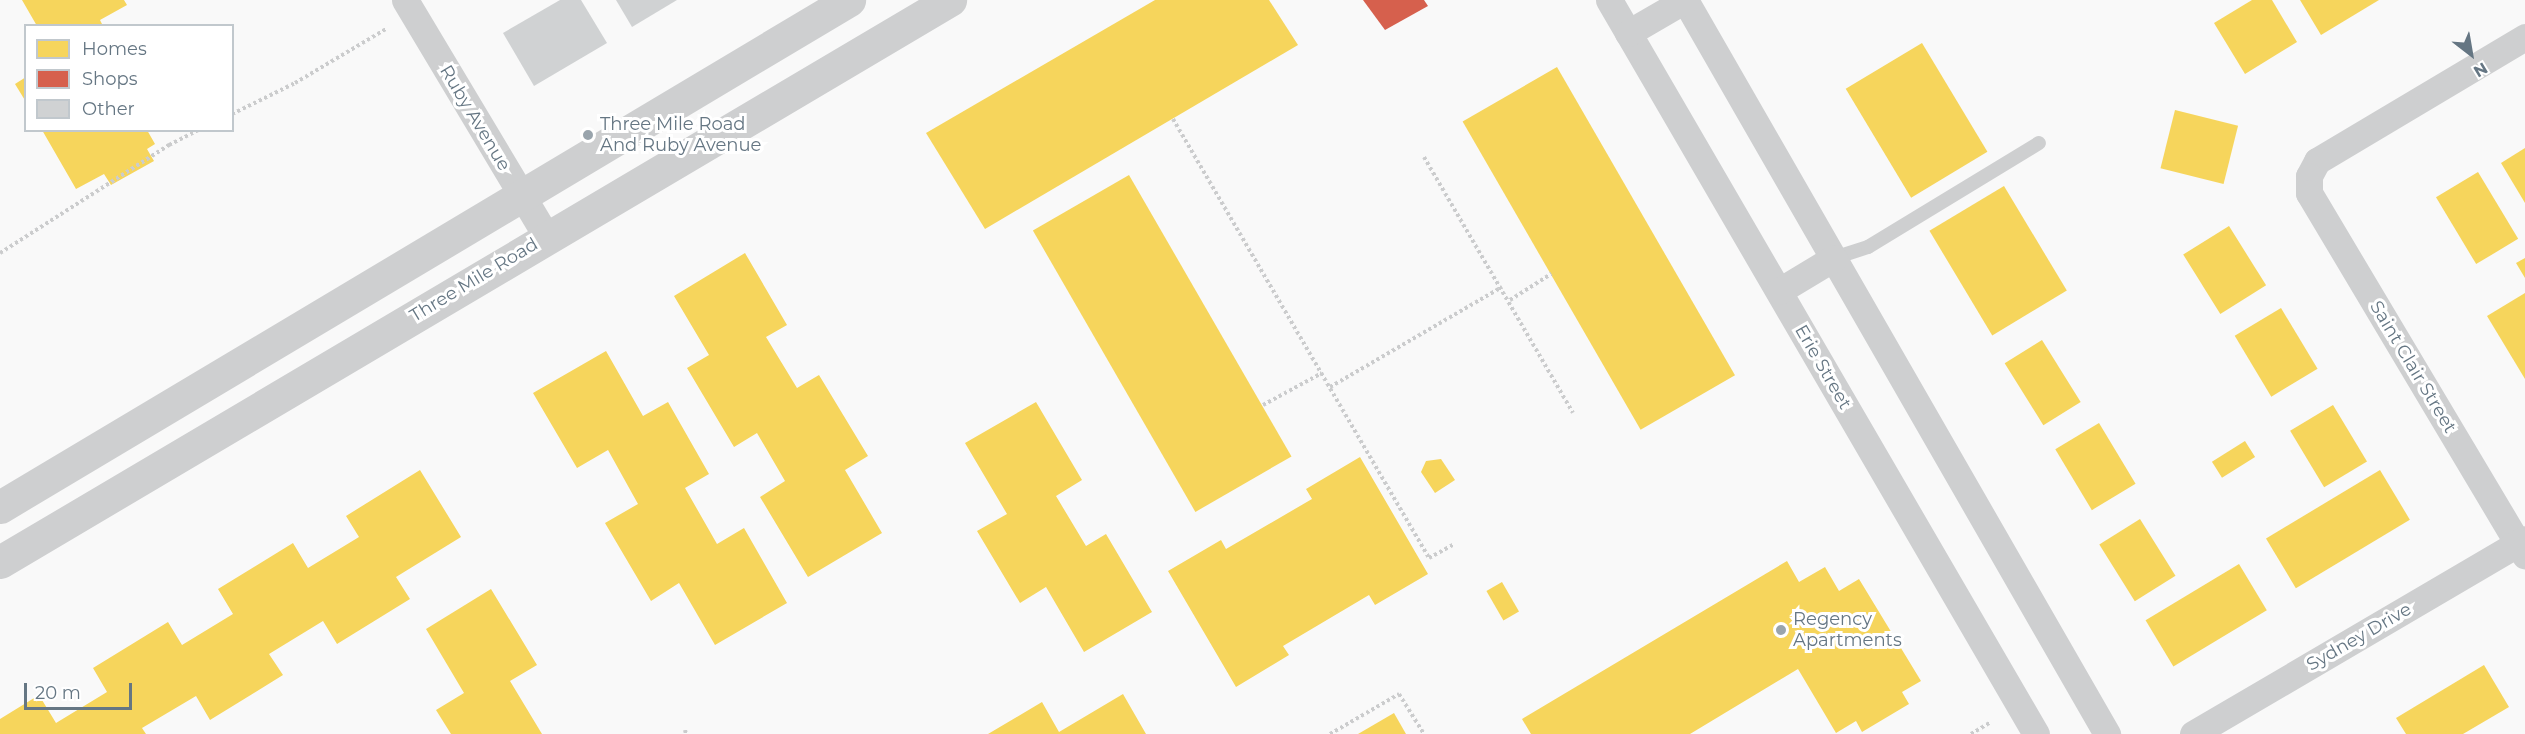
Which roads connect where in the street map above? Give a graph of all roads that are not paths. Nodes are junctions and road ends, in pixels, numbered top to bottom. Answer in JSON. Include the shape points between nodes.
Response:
{"nodes":[{"id":1,"x":849,"y":0,"type":"edge"},
{"id":2,"x":950,"y":0,"type":"edge"},
{"id":3,"x":1609,"y":0,"type":"edge"},
{"id":4,"x":1685,"y":0,"type":"edge"},
{"id":5,"x":409,"y":6,"type":"edge"},
{"id":6,"x":1628,"y":33,"type":"junction"},
{"id":7,"x":2525,"y":37,"type":"edge"},
{"id":8,"x":2039,"y":143,"type":"dead end"},
{"id":9,"x":522,"y":196,"type":"junction"},
{"id":10,"x":546,"y":236,"type":"junction"},
{"id":11,"x":1834,"y":258,"type":"junction"},
{"id":12,"x":1779,"y":291,"type":"junction"},
{"id":13,"x":0,"y":507,"type":"edge"},
{"id":14,"x":2523,"y":546,"type":"edge"},
{"id":15,"x":0,"y":562,"type":"edge"},
{"id":16,"x":2036,"y":734,"type":"edge"},
{"id":17,"x":2107,"y":734,"type":"edge"},
{"id":18,"x":2193,"y":734,"type":"edge"}],
"edges":[{"from":1,"to":9,"type":"street"},
{"from":2,"to":10,"type":"street","name":"Three Mile Road"},
{"from":3,"to":6,"type":"street","name":"Erie Street"},
{"from":4,"to":6,"type":"street"},
{"from":4,"to":11,"type":"street"},
{"from":5,"to":9,"type":"street","name":"Ruby Avenue"},
{"from":6,"to":12,"type":"street","name":"Erie Street"},
{"from":7,"to":14,"type":"street","name":"Saint Clair Street","via":[[2317,161],[2309,176],[2309,193]]},
{"from":8,"to":11,"type":"lane","via":[[1868,247]]},
{"from":9,"to":10,"type":"street","name":"Ruby Avenue"},
{"from":9,"to":13,"type":"street"},
{"from":10,"to":15,"type":"street","name":"Three Mile Road"},
{"from":11,"to":12,"type":"street"},
{"from":11,"to":17,"type":"street"},
{"from":12,"to":16,"type":"street","name":"Erie Street"},
{"from":14,"to":18,"type":"street","name":"Sydney Drive"}]}
